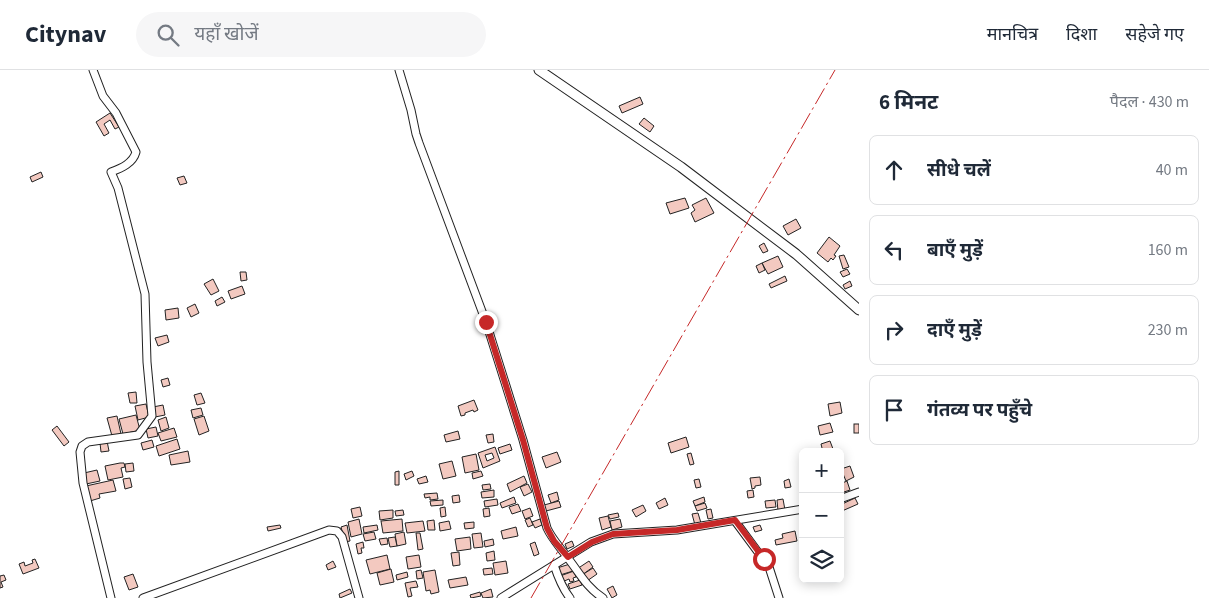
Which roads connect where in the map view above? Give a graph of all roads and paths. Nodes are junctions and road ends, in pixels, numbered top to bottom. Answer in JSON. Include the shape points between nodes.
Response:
{"nodes":[{"id":1,"x":93,"y":70,"type":"edge"},
{"id":2,"x":399,"y":70,"type":"edge"},
{"id":3,"x":538,"y":70,"type":"edge"},
{"id":4,"x":859,"y":310,"type":"edge"},
{"id":5,"x":859,"y":492,"type":"edge"},
{"id":6,"x":844,"y":497,"type":"edge"},
{"id":7,"x":799,"y":510,"type":"edge"},
{"id":8,"x":735,"y":520,"type":"junction"},
{"id":9,"x":568,"y":557,"type":"junction"},
{"id":10,"x":554,"y":565,"type":"junction"},
{"id":11,"x":111,"y":598,"type":"edge"},
{"id":12,"x":143,"y":598,"type":"edge"},
{"id":13,"x":359,"y":598,"type":"edge"},
{"id":14,"x":501,"y":598,"type":"edge"},
{"id":15,"x":570,"y":598,"type":"edge"},
{"id":16,"x":603,"y":598,"type":"edge"},
{"id":17,"x":779,"y":598,"type":"edge"}],
"edges":[{"from":1,"to":11,"type":"street","via":[[103,96],[116,113],[136,152],[122,168],[111,172],[145,294],[152,416],[138,435],[88,442],[80,452],[87,503]]},
{"from":2,"to":9,"type":"street","via":[[421,151],[486,322],[547,528]]},
{"from":3,"to":4,"type":"main road","via":[[681,167],[789,248]]},
{"from":5,"to":6,"type":"street"},
{"from":7,"to":8,"type":"street"},
{"from":8,"to":9,"type":"street","via":[[677,530],[613,534]]},
{"from":8,"to":17,"type":"street","via":[[769,567]]},
{"from":9,"to":10,"type":"street"},
{"from":9,"to":16,"type":"street","via":[[586,584]]},
{"from":10,"to":14,"type":"street"},
{"from":10,"to":15,"type":"street","via":[[563,590]]},
{"from":12,"to":13,"type":"street","via":[[329,530],[337,531],[342,537]]}]}
